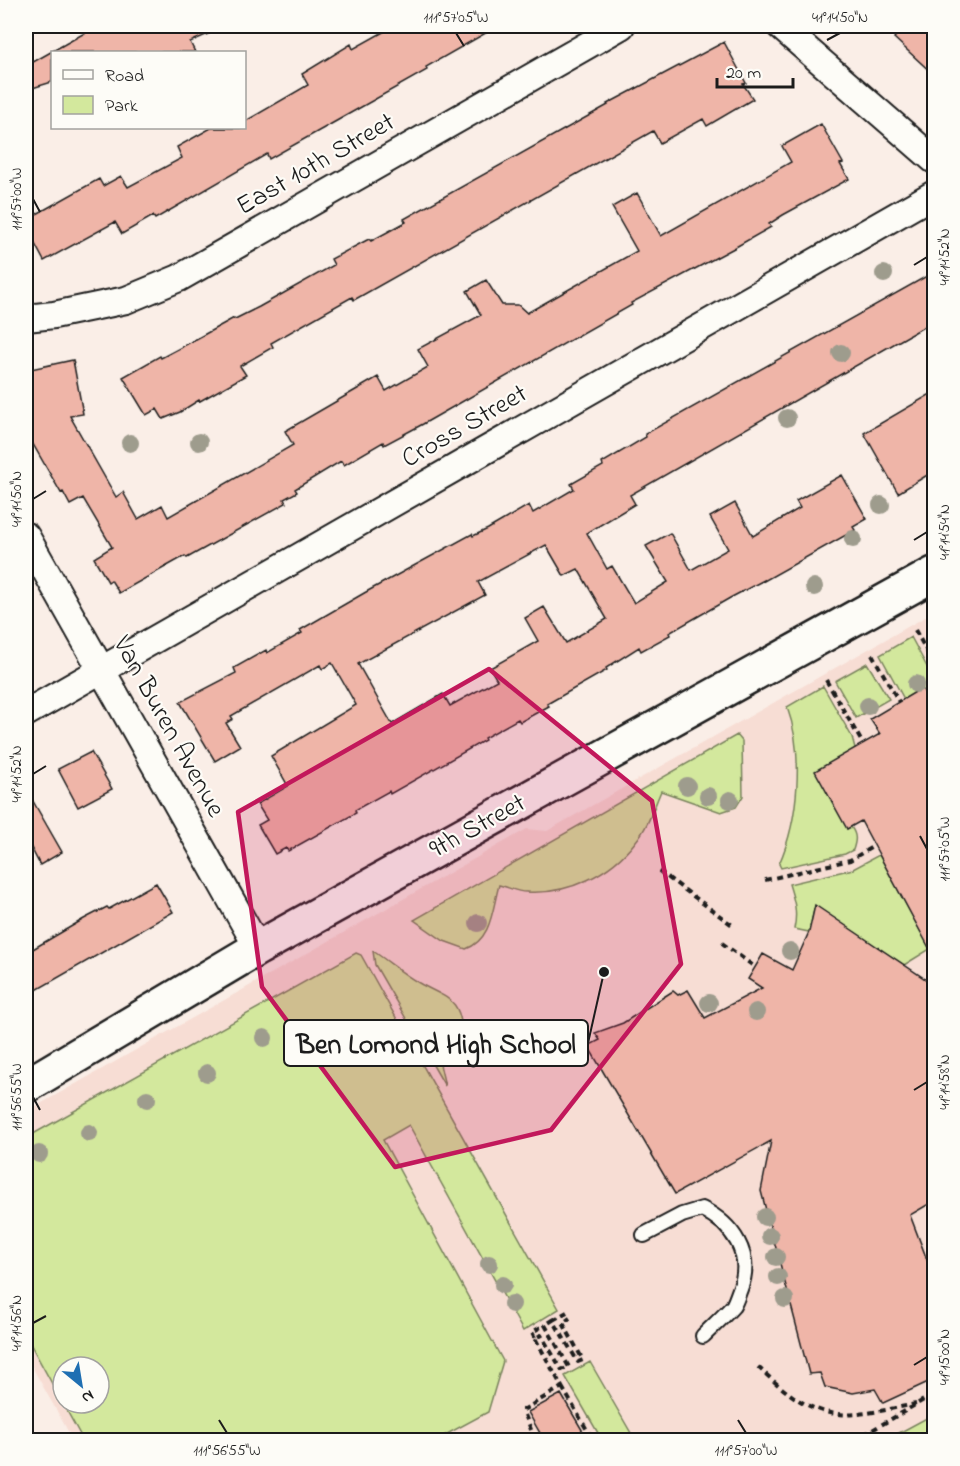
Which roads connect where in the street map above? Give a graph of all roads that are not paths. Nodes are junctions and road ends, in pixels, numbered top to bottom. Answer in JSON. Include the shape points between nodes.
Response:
{"nodes":[{"id":1,"x":621,"y":26,"type":"edge"},
{"id":2,"x":780,"y":26,"type":"edge"},
{"id":3,"x":934,"y":160,"type":"edge"},
{"id":4,"x":934,"y":194,"type":"edge"},
{"id":5,"x":26,"y":318,"type":"edge"},
{"id":6,"x":26,"y":536,"type":"edge"},
{"id":7,"x":934,"y":573,"type":"edge"},
{"id":8,"x":101,"y":669,"type":"junction"},
{"id":9,"x":26,"y":713,"type":"edge"},
{"id":10,"x":258,"y":948,"type":"junction"},
{"id":11,"x":26,"y":1086,"type":"edge"},
{"id":12,"x":644,"y":1234,"type":"dead end"},
{"id":13,"x":703,"y":1335,"type":"dead end"}],
"edges":[{"from":1,"to":5,"type":"street","name":"East 10th Street","via":[[179,278],[126,300]]},
{"from":2,"to":3,"type":"street"},
{"from":4,"to":8,"type":"street","name":"Cross Street"},
{"from":6,"to":8,"type":"street","name":"Van Buren Avenue"},
{"from":7,"to":10,"type":"street","name":"9th Street"},
{"from":8,"to":9,"type":"street","name":"Cross Street"},
{"from":8,"to":10,"type":"street","name":"Van Buren Avenue"},
{"from":10,"to":11,"type":"street","name":"9th Street"},
{"from":12,"to":13,"type":"lane","via":[[702,1209],[716,1216],[738,1242],[745,1263],[743,1282],[734,1304]]}]}
